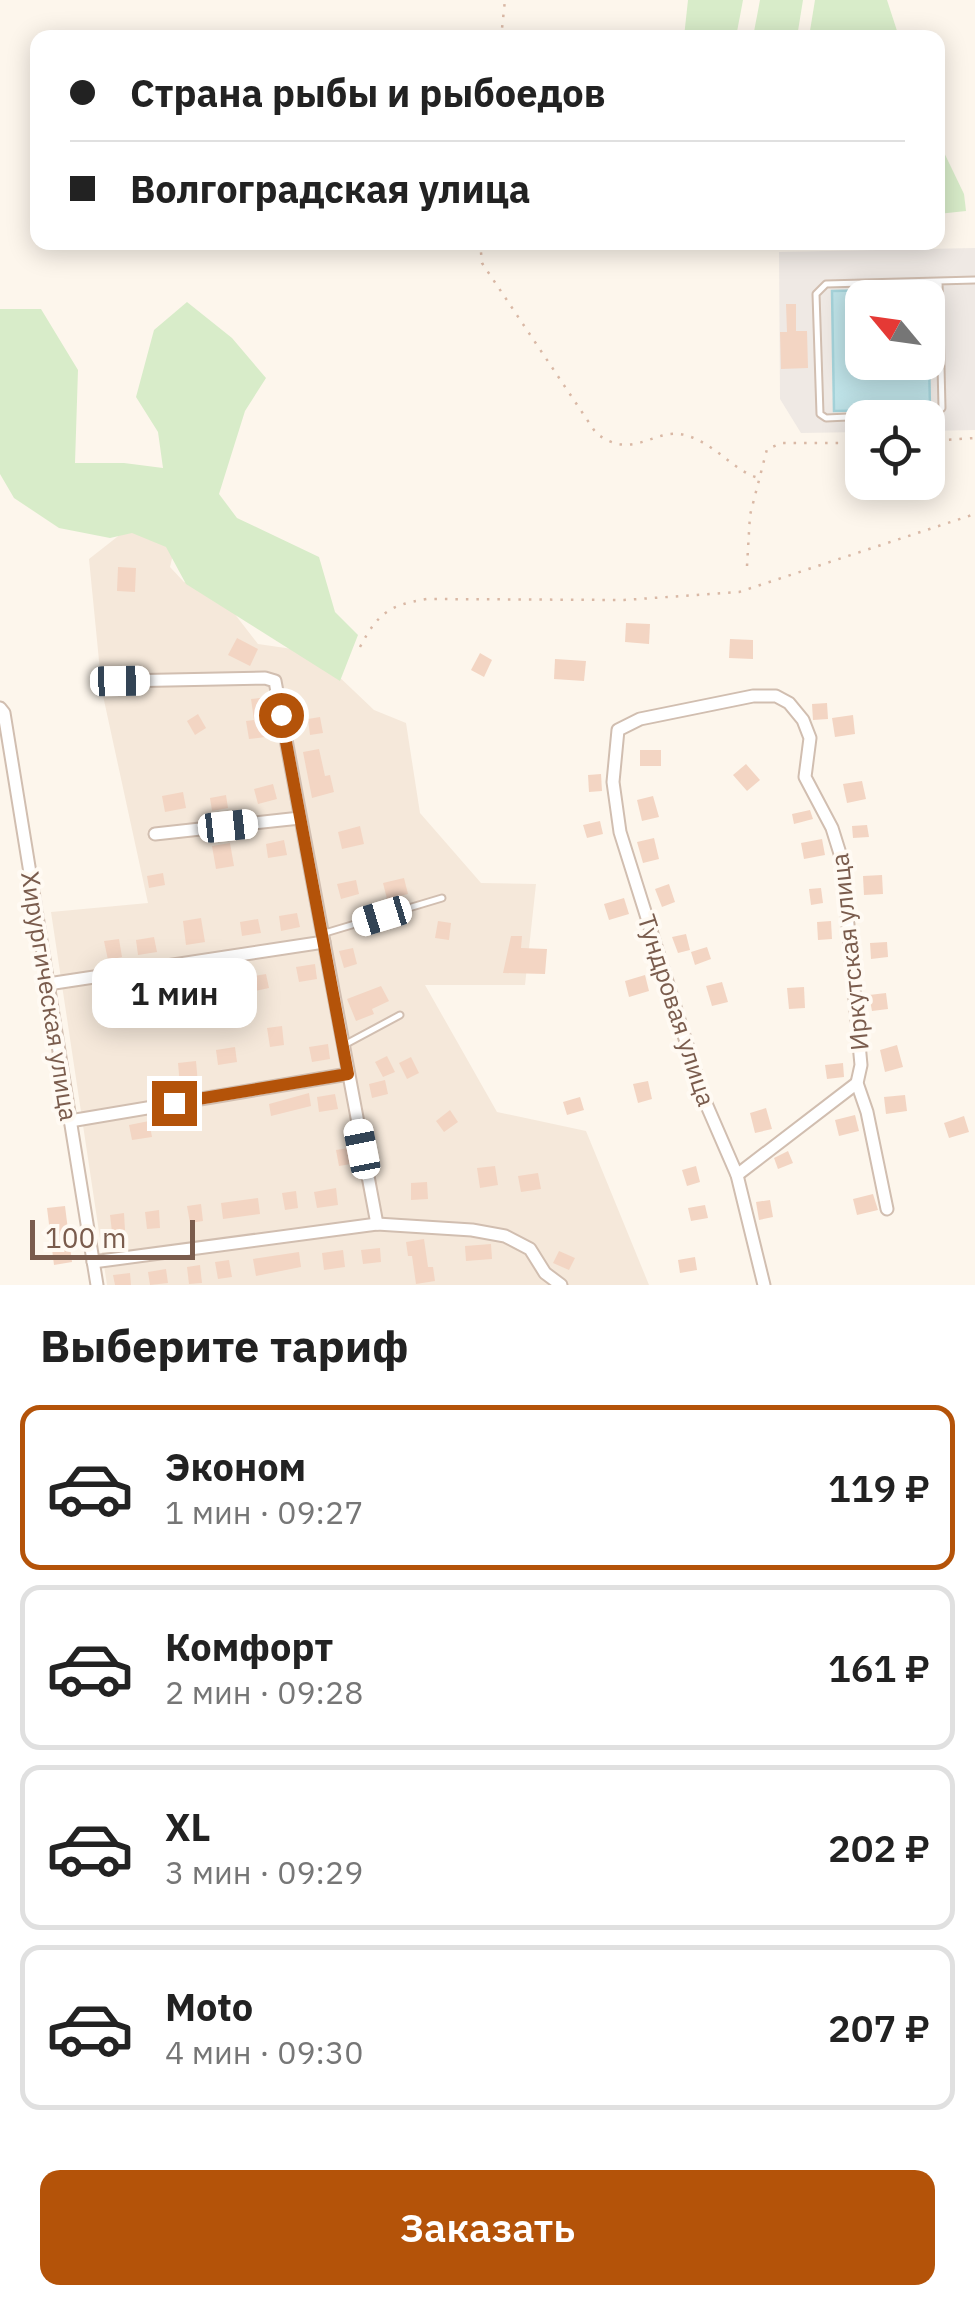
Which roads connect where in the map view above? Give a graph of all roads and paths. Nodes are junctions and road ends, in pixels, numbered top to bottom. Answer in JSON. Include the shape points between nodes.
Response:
{"nodes":[{"id":1,"x":506,"y":0,"type":"edge"},
{"id":2,"x":501,"y":30,"type":"edge"},
{"id":3,"x":481,"y":250,"type":"edge"},
{"id":4,"x":975,"y":280,"type":"edge"},
{"id":5,"x":940,"y":281,"type":"joint"},
{"id":6,"x":945,"y":281,"type":"edge"},
{"id":7,"x":975,"y":438,"type":"edge"},
{"id":8,"x":945,"y":440,"type":"edge"},
{"id":9,"x":845,"y":443,"type":"edge"},
{"id":10,"x":760,"y":478,"type":"junction"},
{"id":11,"x":975,"y":514,"type":"edge"},
{"id":12,"x":747,"y":566,"type":"dead end"},
{"id":13,"x":360,"y":647,"type":"dead end"},
{"id":14,"x":120,"y":681,"type":"dead end"},
{"id":15,"x":0,"y":708,"type":"edge"},
{"id":16,"x":618,"y":730,"type":"joint"},
{"id":17,"x":300,"y":818,"type":"junction"},
{"id":18,"x":155,"y":834,"type":"dead end"},
{"id":19,"x":442,"y":898,"type":"dead end"},
{"id":20,"x":323,"y":938,"type":"junction"},
{"id":21,"x":48,"y":984,"type":"junction"},
{"id":22,"x":400,"y":1016,"type":"dead end"},
{"id":23,"x":343,"y":1046,"type":"junction"},
{"id":24,"x":348,"y":1074,"type":"junction"},
{"id":25,"x":857,"y":1083,"type":"junction"},
{"id":26,"x":70,"y":1121,"type":"junction"},
{"id":27,"x":737,"y":1174,"type":"junction"},
{"id":28,"x":888,"y":1209,"type":"dead end"},
{"id":29,"x":377,"y":1224,"type":"junction"},
{"id":30,"x":93,"y":1262,"type":"junction"},
{"id":31,"x":97,"y":1285,"type":"edge"},
{"id":32,"x":560,"y":1285,"type":"edge"},
{"id":33,"x":764,"y":1285,"type":"edge"}],
"edges":[{"from":1,"to":2,"type":"path"},
{"from":3,"to":10,"type":"path","via":[[482,263],[596,433],[634,446],[683,434]]},
{"from":4,"to":6,"type":"lane"},
{"from":5,"to":5,"type":"lane","via":[[818,288],[820,414],[942,408]]},
{"from":7,"to":8,"type":"path"},
{"from":9,"to":10,"type":"path","via":[[767,449]]},
{"from":10,"to":12,"type":"path"},
{"from":11,"to":13,"type":"path","via":[[738,592],[396,604],[373,623]]},
{"from":14,"to":17,"type":"street","via":[[274,681]]},
{"from":15,"to":21,"type":"street","name":"Хирургическая улица"},
{"from":16,"to":25,"type":"street","name":"Иркутская улица","via":[[640,718],[753,696],[776,696],[803,720],[810,738],[805,777],[842,860],[861,1065]]},
{"from":16,"to":27,"type":"street","name":"Тундровая улица","via":[[613,782],[620,832],[704,1099]]},
{"from":17,"to":18,"type":"street"},
{"from":17,"to":20,"type":"street"},
{"from":19,"to":20,"type":"lane"},
{"from":20,"to":21,"type":"street"},
{"from":20,"to":23,"type":"street"},
{"from":21,"to":26,"type":"street","name":"Хирургическая улица"},
{"from":22,"to":23,"type":"lane"},
{"from":23,"to":24,"type":"street"},
{"from":24,"to":26,"type":"street"},
{"from":24,"to":29,"type":"street"},
{"from":25,"to":27,"type":"street"},
{"from":25,"to":28,"type":"street","name":"Иркутская улица"},
{"from":26,"to":30,"type":"street","name":"Хирургическая улица"},
{"from":27,"to":33,"type":"street","name":"Тундровая улица"},
{"from":29,"to":30,"type":"street"},
{"from":29,"to":32,"type":"street","via":[[506,1236],[530,1250]]},
{"from":30,"to":31,"type":"street","name":"Хирургическая улица"}]}
